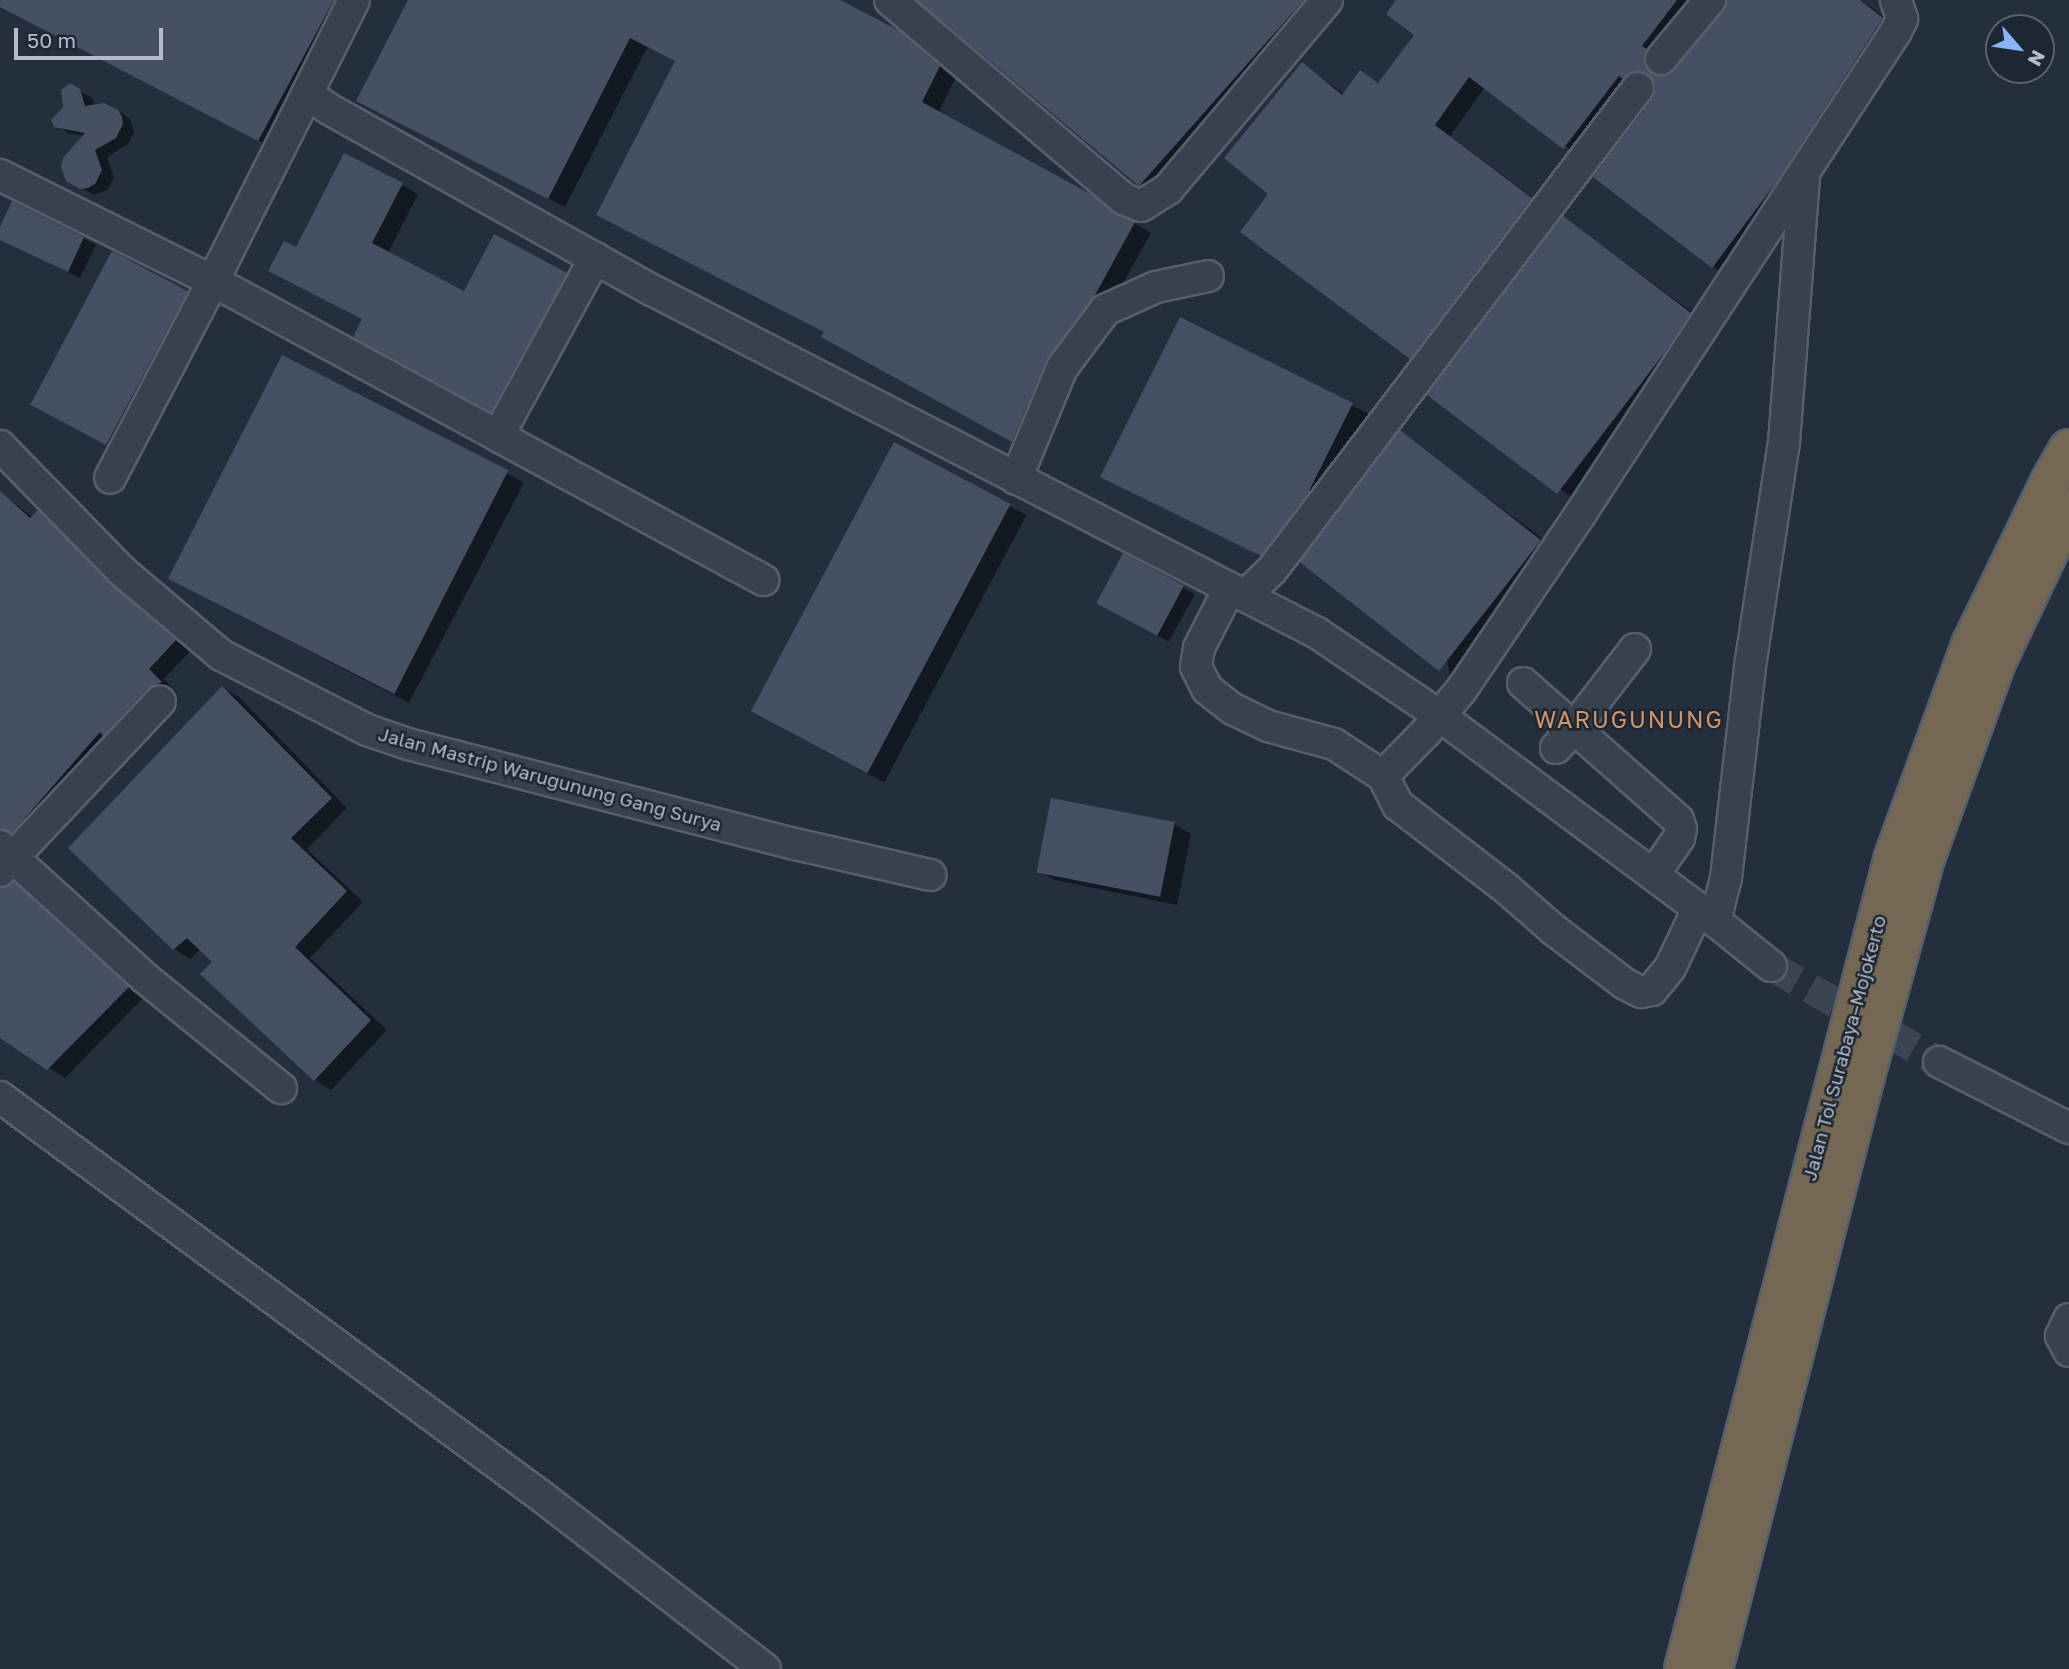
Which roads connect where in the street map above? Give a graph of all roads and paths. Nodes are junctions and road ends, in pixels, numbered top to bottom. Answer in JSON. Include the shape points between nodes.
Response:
{"nodes":[{"id":1,"x":354,"y":0,"type":"edge"},
{"id":2,"x":890,"y":0,"type":"edge"},
{"id":3,"x":1327,"y":0,"type":"edge"},
{"id":4,"x":1710,"y":0,"type":"edge"},
{"id":5,"x":1896,"y":0,"type":"edge"},
{"id":6,"x":1661,"y":59,"type":"dead end"},
{"id":7,"x":1638,"y":88,"type":"dead end"},
{"id":8,"x":307,"y":94,"type":"junction"},
{"id":9,"x":1804,"y":172,"type":"junction"},
{"id":10,"x":0,"y":175,"type":"edge"},
{"id":11,"x":595,"y":258,"type":"junction"},
{"id":12,"x":1208,"y":276,"type":"dead end"},
{"id":13,"x":213,"y":281,"type":"junction"},
{"id":14,"x":498,"y":436,"type":"junction"},
{"id":15,"x":2069,"y":449,"type":"edge"},
{"id":16,"x":3,"y":456,"type":"edge"},
{"id":17,"x":110,"y":478,"type":"dead end"},
{"id":18,"x":1016,"y":479,"type":"junction"},
{"id":19,"x":2069,"y":508,"type":"edge"},
{"id":20,"x":763,"y":580,"type":"dead end"},
{"id":21,"x":1237,"y":593,"type":"junction"},
{"id":22,"x":1635,"y":649,"type":"dead end"},
{"id":23,"x":1522,"y":683,"type":"dead end"},
{"id":24,"x":160,"y":701,"type":"dead end"},
{"id":25,"x":1440,"y":716,"type":"junction"},
{"id":26,"x":1565,"y":738,"type":"junction"},
{"id":27,"x":1383,"y":776,"type":"junction"},
{"id":28,"x":4,"y":859,"type":"edge"},
{"id":29,"x":930,"y":874,"type":"dead end"},
{"id":30,"x":1653,"y":875,"type":"junction"},
{"id":31,"x":1706,"y":915,"type":"junction"},
{"id":32,"x":1771,"y":966,"type":"tunnel mouth"},
{"id":33,"x":1939,"y":1062,"type":"tunnel mouth"},
{"id":34,"x":281,"y":1088,"type":"dead end"},
{"id":35,"x":0,"y":1097,"type":"edge"},
{"id":36,"x":2069,"y":1128,"type":"edge"},
{"id":37,"x":2069,"y":1319,"type":"edge"},
{"id":38,"x":2069,"y":1351,"type":"edge"},
{"id":39,"x":765,"y":1669,"type":"edge"},
{"id":40,"x":1684,"y":1669,"type":"edge"},
{"id":41,"x":1713,"y":1669,"type":"edge"}],
"edges":[{"from":1,"to":8,"type":"street"},
{"from":2,"to":3,"type":"street","via":[[1124,199],[1141,206],[1168,189]]},
{"from":4,"to":6,"type":"street"},
{"from":5,"to":9,"type":"street","via":[[1902,19],[1895,33]]},
{"from":7,"to":21,"type":"street","via":[[1272,570]]},
{"from":8,"to":11,"type":"street"},
{"from":8,"to":13,"type":"street"},
{"from":9,"to":25,"type":"street","via":[[1581,513]]},
{"from":9,"to":31,"type":"street","via":[[1784,443],[1751,660],[1726,878]]},
{"from":10,"to":13,"type":"street"},
{"from":11,"to":14,"type":"street"},
{"from":11,"to":18,"type":"street"},
{"from":12,"to":18,"type":"street","via":[[1156,287],[1105,310],[1062,368]]},
{"from":13,"to":14,"type":"street"},
{"from":13,"to":17,"type":"street"},
{"from":14,"to":20,"type":"street"},
{"from":15,"to":40,"type":"highway","name":"Jalan Tol Surabaya–Mojokerto","via":[[1971,645],[1894,857]]},
{"from":16,"to":29,"type":"street","name":"Jalan Mastrip Warugunung Gang Surya","via":[[124,573],[221,655],[367,730],[795,844]]},
{"from":18,"to":21,"type":"street"},
{"from":19,"to":41,"type":"highway","name":"Jalan Tol Surabaya–Mojokerto","via":[[1996,662],[1925,858]]},
{"from":21,"to":25,"type":"street","via":[[1317,633]]},
{"from":21,"to":27,"type":"street","via":[[1199,648],[1196,667],[1206,689],[1268,726],[1334,744]]},
{"from":22,"to":26,"type":"street"},
{"from":23,"to":26,"type":"street"},
{"from":24,"to":28,"type":"street"},
{"from":25,"to":27,"type":"street"},
{"from":25,"to":30,"type":"street"},
{"from":26,"to":30,"type":"street","via":[[1678,820],[1679,838]]},
{"from":27,"to":31,"type":"street","via":[[1398,805],[1554,930],[1641,992],[1652,990]]},
{"from":28,"to":34,"type":"street"},
{"from":30,"to":31,"type":"street"},
{"from":31,"to":32,"type":"street"},
{"from":33,"to":36,"type":"street"},
{"from":35,"to":39,"type":"street","via":[[541,1496]]},
{"from":37,"to":38,"type":"street","via":[[2061,1336]]}]}
